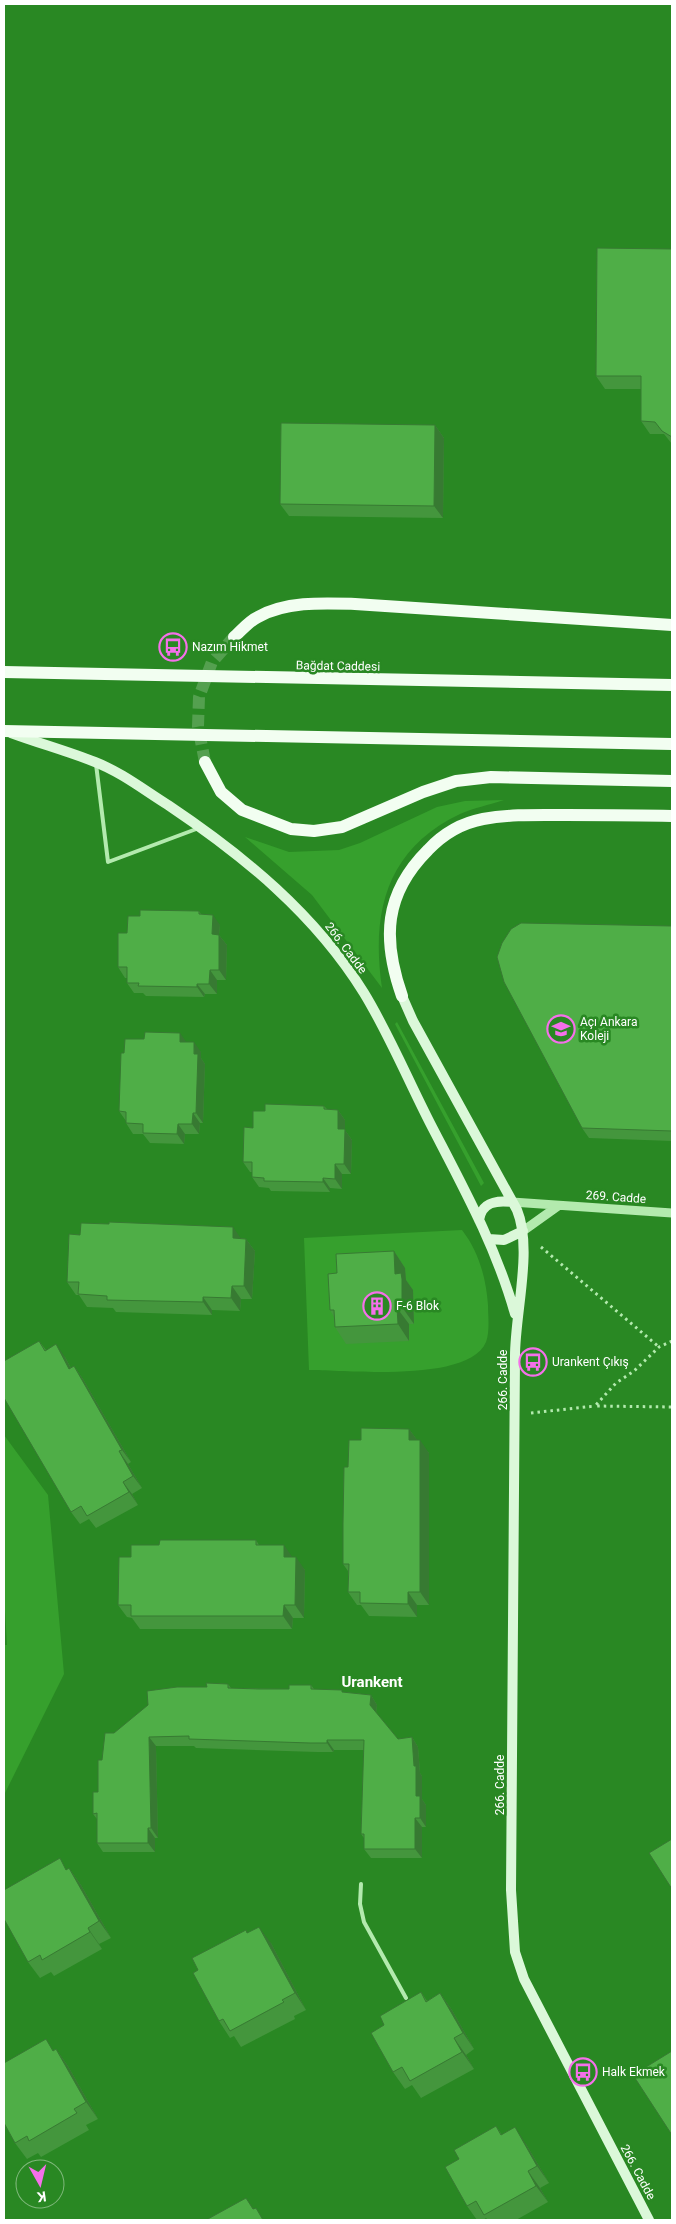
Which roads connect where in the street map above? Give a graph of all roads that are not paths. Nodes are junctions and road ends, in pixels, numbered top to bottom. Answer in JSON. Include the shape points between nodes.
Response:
{"nodes":[{"id":1,"x":672,"y":625,"type":"edge"},
{"id":2,"x":234,"y":637,"type":"tunnel mouth"},
{"id":3,"x":4,"y":672,"type":"edge"},
{"id":4,"x":672,"y":685,"type":"edge"},
{"id":5,"x":4,"y":732,"type":"edge"},
{"id":6,"x":672,"y":744,"type":"edge"},
{"id":7,"x":96,"y":762,"type":"junction"},
{"id":8,"x":205,"y":762,"type":"tunnel mouth"},
{"id":9,"x":672,"y":781,"type":"edge"},
{"id":10,"x":672,"y":816,"type":"edge"},
{"id":11,"x":201,"y":827,"type":"junction"},
{"id":12,"x":402,"y":996,"type":"joint"},
{"id":13,"x":512,"y":1202,"type":"junction"},
{"id":14,"x":558,"y":1206,"type":"junction"},
{"id":15,"x":672,"y":1213,"type":"edge"},
{"id":16,"x":479,"y":1220,"type":"junction"},
{"id":17,"x":522,"y":1231,"type":"junction"},
{"id":18,"x":488,"y":1238,"type":"junction"},
{"id":19,"x":516,"y":1317,"type":"junction"},
{"id":20,"x":361,"y":1884,"type":"dead end"},
{"id":21,"x":406,"y":1998,"type":"edge"},
{"id":22,"x":649,"y":2220,"type":"edge"}],
"edges":[{"from":1,"to":2,"type":"main road","via":[[313,603],[257,617]]},
{"from":3,"to":4,"type":"main road","name":"Bağdat Caddesi"},
{"from":5,"to":6,"type":"main road"},
{"from":5,"to":7,"type":"main road","name":"266. Cadde"},
{"from":7,"to":11,"type":"main road","name":"266. Cadde"},
{"from":7,"to":11,"type":"lane","via":[[108,862]]},
{"from":8,"to":9,"type":"main road","via":[[221,792],[242,810],[291,829],[314,831],[342,827],[456,781],[490,777]]},
{"from":10,"to":12,"type":"main road","via":[[519,815],[460,825],[436,841],[400,883],[392,907],[392,966]]},
{"from":11,"to":16,"type":"main road","name":"266. Cadde","via":[[262,874],[303,914],[339,956],[365,994]]},
{"from":12,"to":13,"type":"main road","name":"266. Cadde"},
{"from":13,"to":14,"type":"street","name":"269. Cadde"},
{"from":13,"to":16,"type":"main road","via":[[489,1203],[482,1209]]},
{"from":13,"to":17,"type":"main road","name":"266. Cadde"},
{"from":14,"to":15,"type":"street","name":"269. Cadde"},
{"from":14,"to":17,"type":"street"},
{"from":16,"to":18,"type":"main road","name":"266. Cadde"},
{"from":17,"to":18,"type":"main road","via":[[504,1240]]},
{"from":17,"to":19,"type":"main road","name":"266. Cadde","via":[[522,1270]]},
{"from":18,"to":19,"type":"main road","name":"266. Cadde"},
{"from":19,"to":22,"type":"main road","name":"266. Cadde","via":[[512,1890],[515,1952],[547,2027]]},
{"from":20,"to":21,"type":"lane","via":[[360,1904],[364,1922]]}]}
